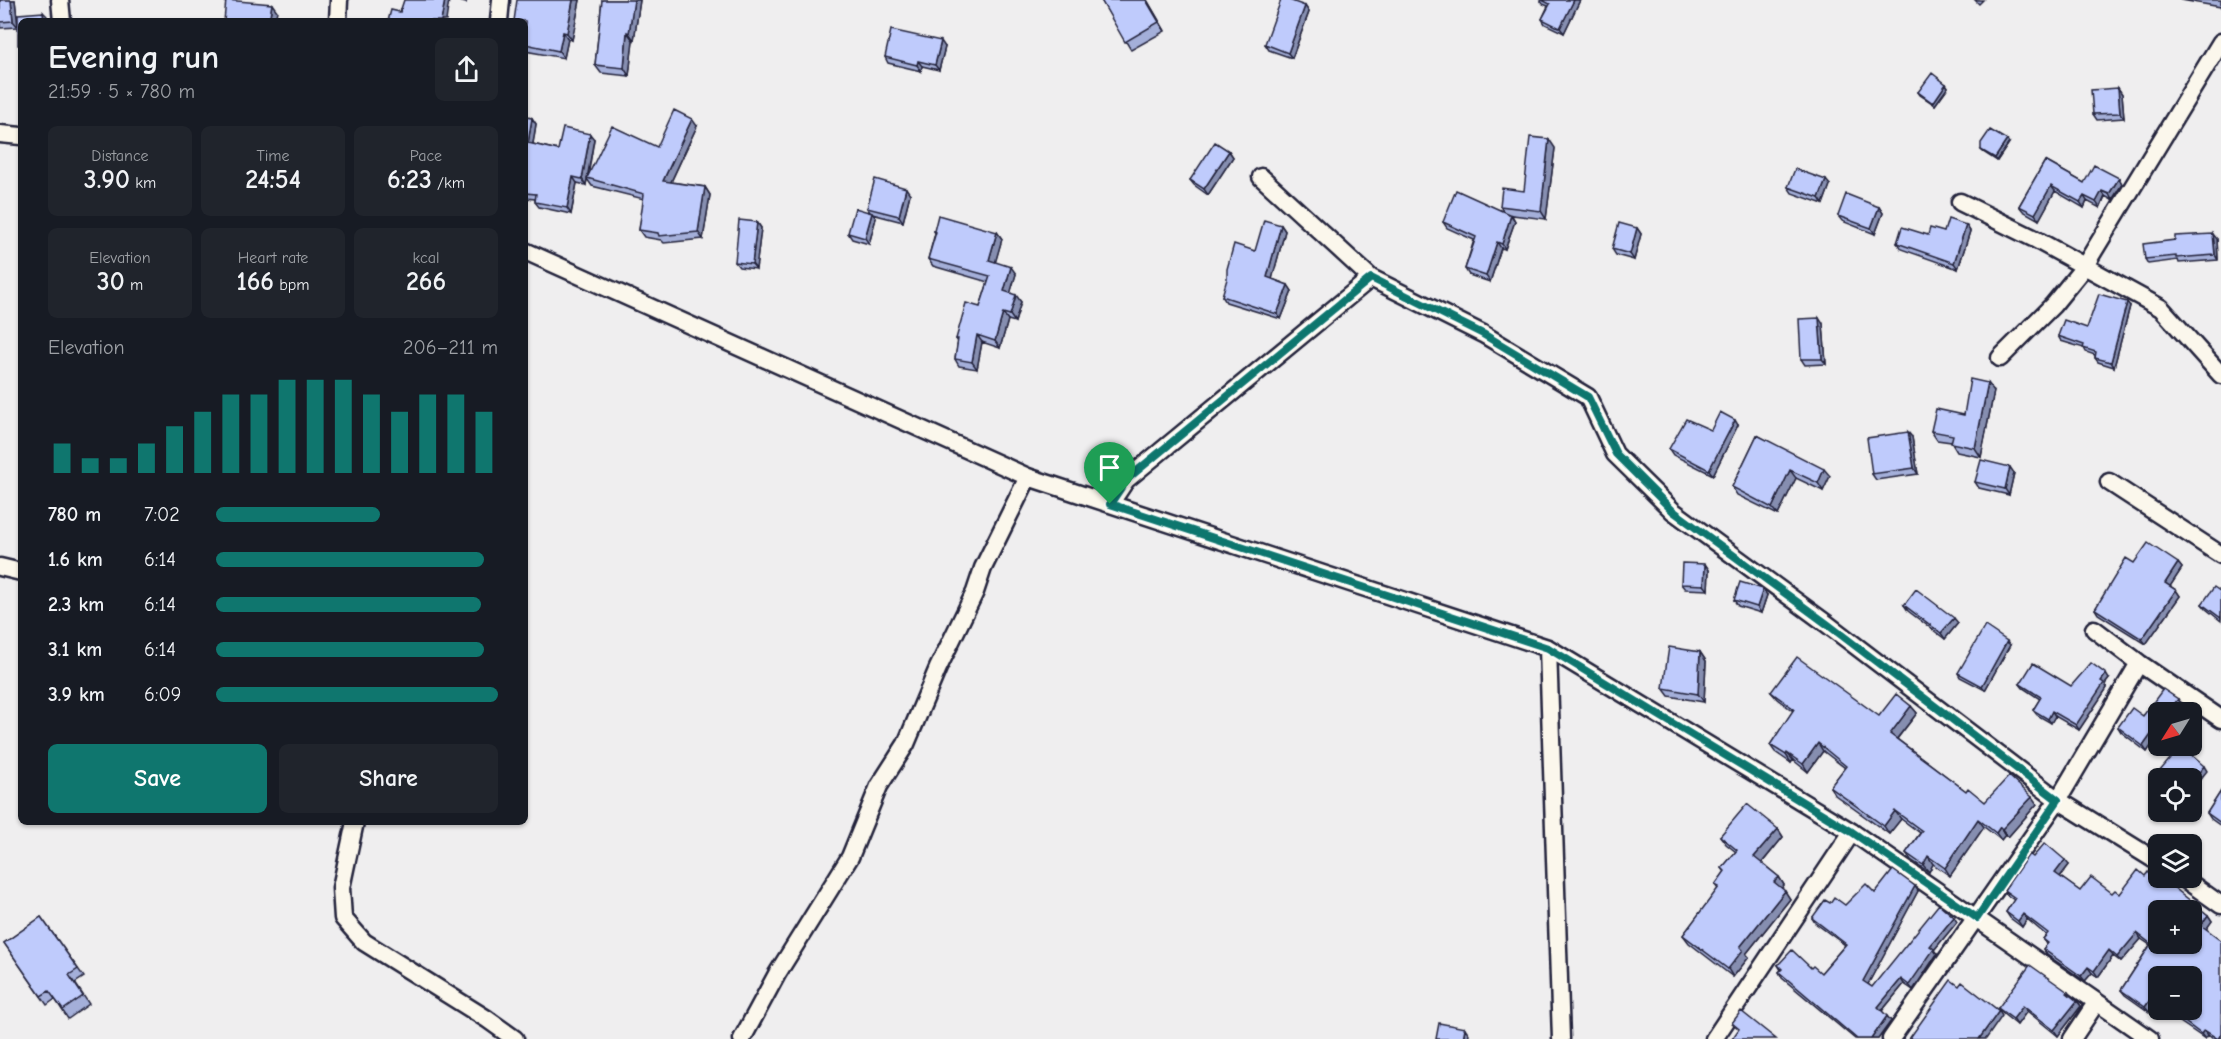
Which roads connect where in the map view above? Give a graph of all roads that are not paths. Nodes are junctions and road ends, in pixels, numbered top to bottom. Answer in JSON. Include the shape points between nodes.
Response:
{"nodes":[{"id":1,"x":60,"y":0,"type":"edge"},
{"id":2,"x":339,"y":0,"type":"edge"},
{"id":3,"x":501,"y":0,"type":"edge"},
{"id":4,"x":62,"y":18,"type":"edge"},
{"id":5,"x":338,"y":18,"type":"edge"},
{"id":6,"x":499,"y":18,"type":"edge"},
{"id":7,"x":2221,"y":42,"type":"edge"},
{"id":8,"x":0,"y":134,"type":"edge"},
{"id":9,"x":18,"y":136,"type":"edge"},
{"id":10,"x":1261,"y":177,"type":"dead end"},
{"id":11,"x":1960,"y":202,"type":"dead end"},
{"id":12,"x":528,"y":252,"type":"edge"},
{"id":13,"x":2084,"y":267,"type":"junction"},
{"id":14,"x":1371,"y":278,"type":"junction"},
{"id":15,"x":2000,"y":358,"type":"dead end"},
{"id":16,"x":2221,"y":375,"type":"edge"},
{"id":17,"x":1028,"y":477,"type":"junction"},
{"id":18,"x":2109,"y":482,"type":"dead end"},
{"id":19,"x":1110,"y":504,"type":"junction"},
{"id":20,"x":2221,"y":555,"type":"edge"},
{"id":21,"x":0,"y":567,"type":"edge"},
{"id":22,"x":18,"y":571,"type":"edge"},
{"id":23,"x":2094,"y":628,"type":"dead end"},
{"id":24,"x":1548,"y":648,"type":"junction"},
{"id":25,"x":2139,"y":663,"type":"junction"},
{"id":26,"x":2221,"y":719,"type":"edge"},
{"id":27,"x":2058,"y":800,"type":"junction"},
{"id":28,"x":354,"y":825,"type":"edge"},
{"id":29,"x":1852,"y":832,"type":"junction"},
{"id":30,"x":2148,"y":856,"type":"edge"},
{"id":31,"x":2197,"y":888,"type":"edge"},
{"id":32,"x":2221,"y":905,"type":"edge"},
{"id":33,"x":1977,"y":918,"type":"junction"},
{"id":34,"x":2096,"y":1003,"type":"junction"},
{"id":35,"x":515,"y":1039,"type":"edge"},
{"id":36,"x":742,"y":1039,"type":"edge"},
{"id":37,"x":1561,"y":1039,"type":"edge"},
{"id":38,"x":1714,"y":1039,"type":"edge"},
{"id":39,"x":1891,"y":1039,"type":"edge"},
{"id":40,"x":2072,"y":1039,"type":"edge"},
{"id":41,"x":2150,"y":1039,"type":"edge"}],
"edges":[{"from":1,"to":4,"type":"street"},
{"from":2,"to":5,"type":"street"},
{"from":3,"to":6,"type":"street"},
{"from":7,"to":13,"type":"street"},
{"from":8,"to":9,"type":"street"},
{"from":10,"to":14,"type":"street"},
{"from":11,"to":13,"type":"street"},
{"from":12,"to":17,"type":"street"},
{"from":13,"to":15,"type":"street"},
{"from":13,"to":16,"type":"street","via":[[2160,308]]},
{"from":14,"to":19,"type":"street","via":[[1126,480]]},
{"from":14,"to":27,"type":"street","via":[[1483,334],[1588,397],[1616,454],[1673,511]]},
{"from":17,"to":19,"type":"street"},
{"from":17,"to":36,"type":"street","via":[[982,568],[975,592],[906,744],[879,786],[850,857],[777,974]]},
{"from":18,"to":20,"type":"street"},
{"from":19,"to":24,"type":"street"},
{"from":21,"to":22,"type":"street"},
{"from":23,"to":25,"type":"street"},
{"from":24,"to":29,"type":"street"},
{"from":24,"to":37,"type":"street"},
{"from":25,"to":26,"type":"street"},
{"from":25,"to":27,"type":"street"},
{"from":27,"to":30,"type":"street"},
{"from":27,"to":33,"type":"street"},
{"from":28,"to":35,"type":"street","via":[[341,888],[343,918],[364,942]]},
{"from":29,"to":33,"type":"street"},
{"from":29,"to":38,"type":"street"},
{"from":31,"to":32,"type":"street"},
{"from":33,"to":34,"type":"street"},
{"from":33,"to":39,"type":"street"},
{"from":34,"to":40,"type":"street"},
{"from":34,"to":41,"type":"street"}]}
